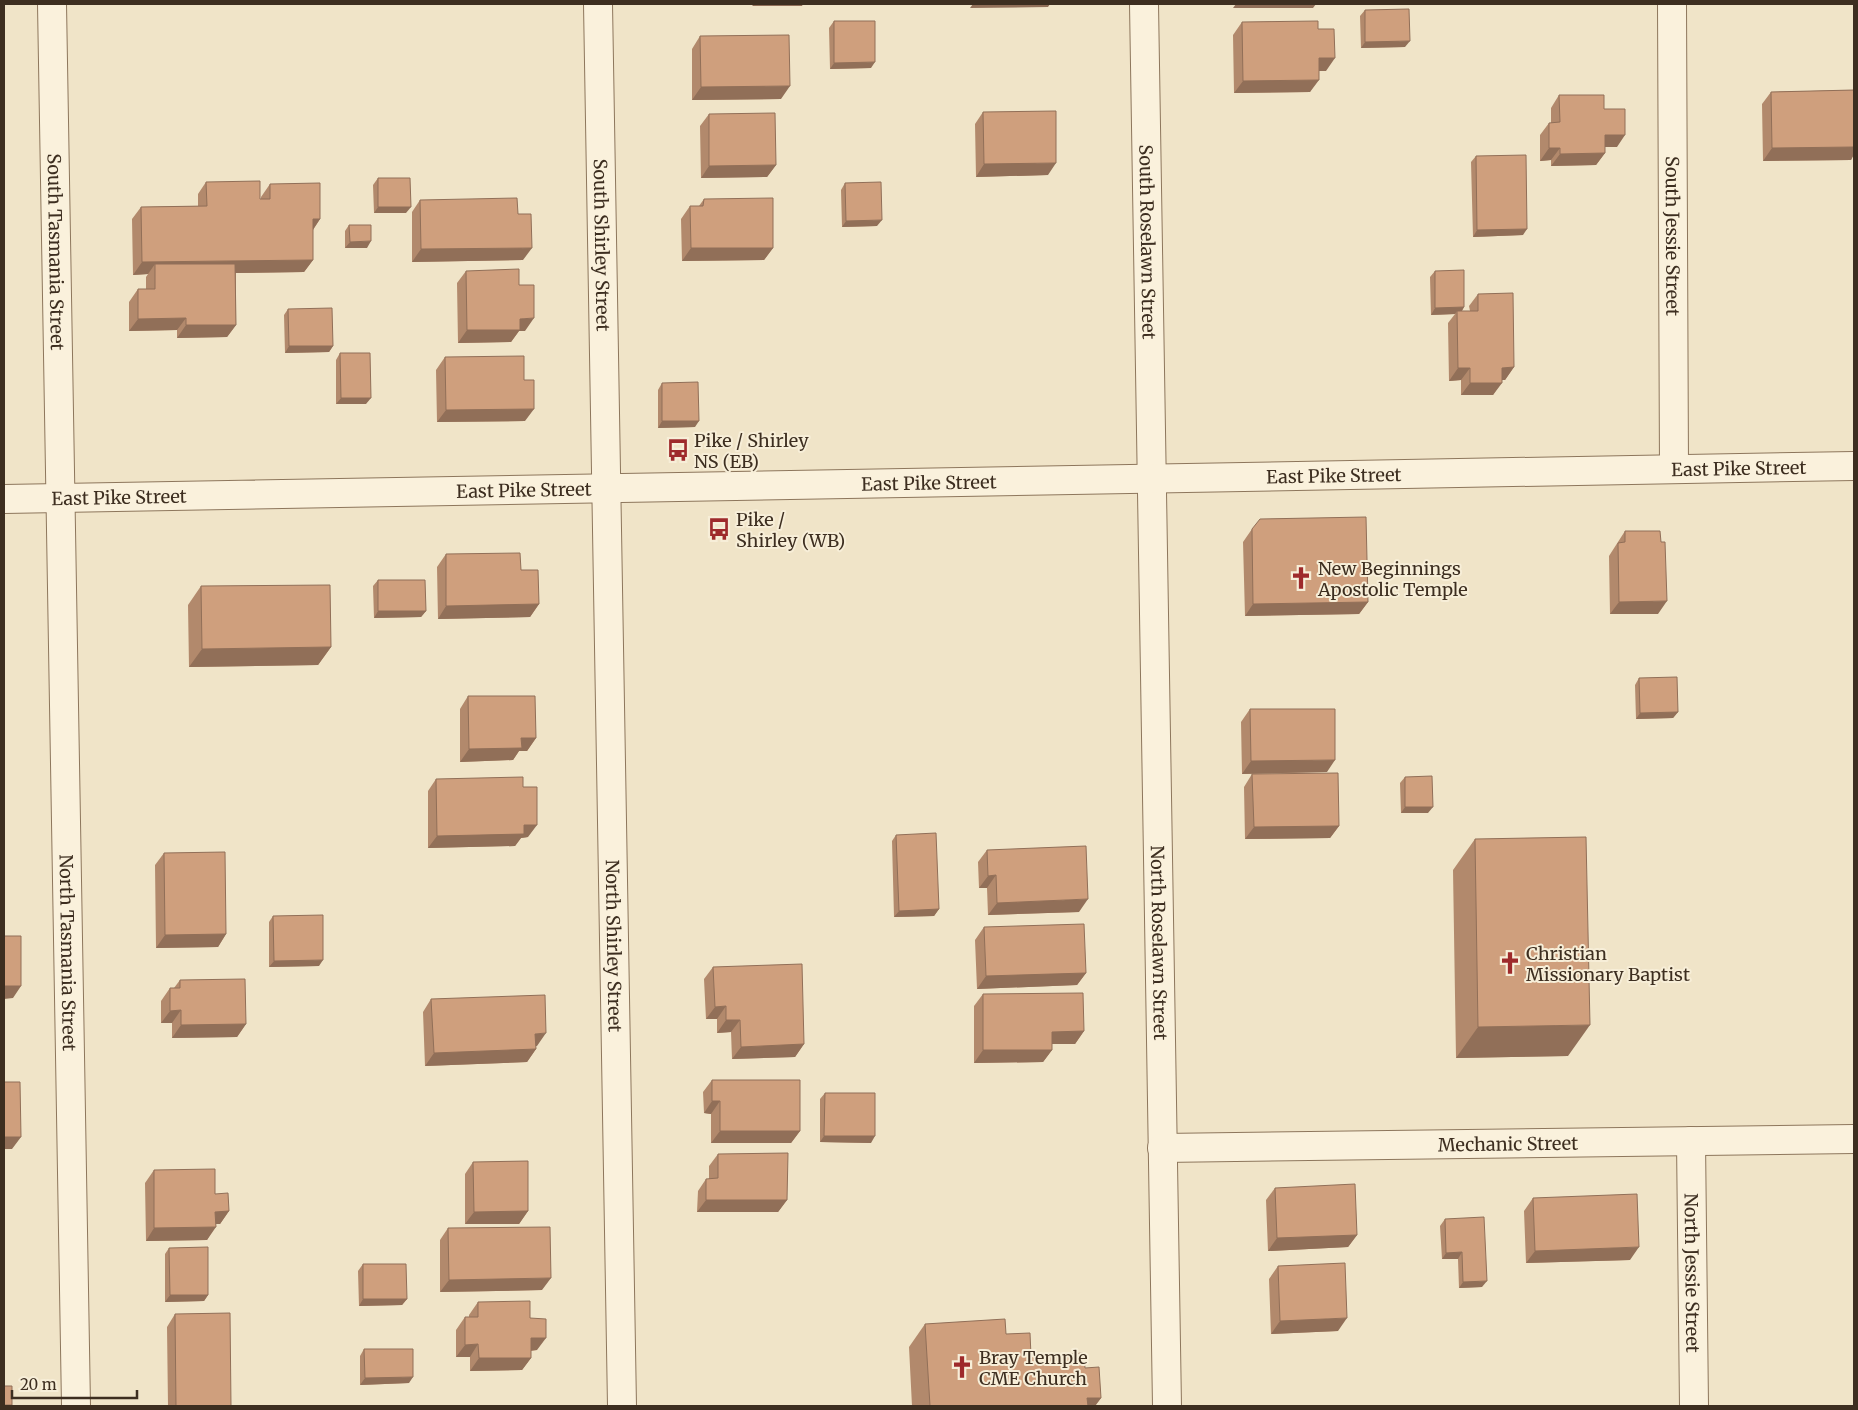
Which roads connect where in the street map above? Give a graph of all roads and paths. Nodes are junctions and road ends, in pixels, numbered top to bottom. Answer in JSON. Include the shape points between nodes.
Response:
{"nodes":[{"id":1,"x":52,"y":4,"type":"edge"},
{"id":2,"x":598,"y":4,"type":"edge"},
{"id":3,"x":1144,"y":4,"type":"edge"},
{"id":4,"x":1672,"y":4,"type":"edge"},
{"id":5,"x":1854,"y":466,"type":"edge"},
{"id":6,"x":1674,"y":469,"type":"junction"},
{"id":7,"x":1151,"y":478,"type":"junction"},
{"id":8,"x":606,"y":488,"type":"junction"},
{"id":9,"x":60,"y":498,"type":"junction"},
{"id":10,"x":4,"y":499,"type":"edge"},
{"id":11,"x":1854,"y":1139,"type":"edge"},
{"id":12,"x":1691,"y":1141,"type":"junction"},
{"id":13,"x":1162,"y":1148,"type":"junction"},
{"id":14,"x":76,"y":1406,"type":"edge"},
{"id":15,"x":622,"y":1406,"type":"edge"},
{"id":16,"x":1167,"y":1406,"type":"edge"},
{"id":17,"x":1694,"y":1406,"type":"edge"}],
"edges":[{"from":1,"to":9,"type":"street","name":"South Tasmania Street"},
{"from":2,"to":8,"type":"street","name":"South Shirley Street"},
{"from":3,"to":7,"type":"street","name":"South Roselawn Street"},
{"from":4,"to":6,"type":"street","name":"South Jessie Street"},
{"from":5,"to":6,"type":"street","name":"East Pike Street"},
{"from":6,"to":7,"type":"street","name":"East Pike Street"},
{"from":7,"to":8,"type":"street","name":"East Pike Street"},
{"from":7,"to":13,"type":"street","name":"North Roselawn Street"},
{"from":8,"to":9,"type":"street","name":"East Pike Street"},
{"from":8,"to":15,"type":"street","name":"North Shirley Street"},
{"from":9,"to":10,"type":"street","name":"East Pike Street"},
{"from":9,"to":14,"type":"street","name":"North Tasmania Street"},
{"from":11,"to":12,"type":"street","name":"Mechanic Street"},
{"from":12,"to":13,"type":"street","name":"Mechanic Street"},
{"from":12,"to":17,"type":"street","name":"North Jessie Street"},
{"from":13,"to":16,"type":"street","name":"North Roselawn Street"}]}
